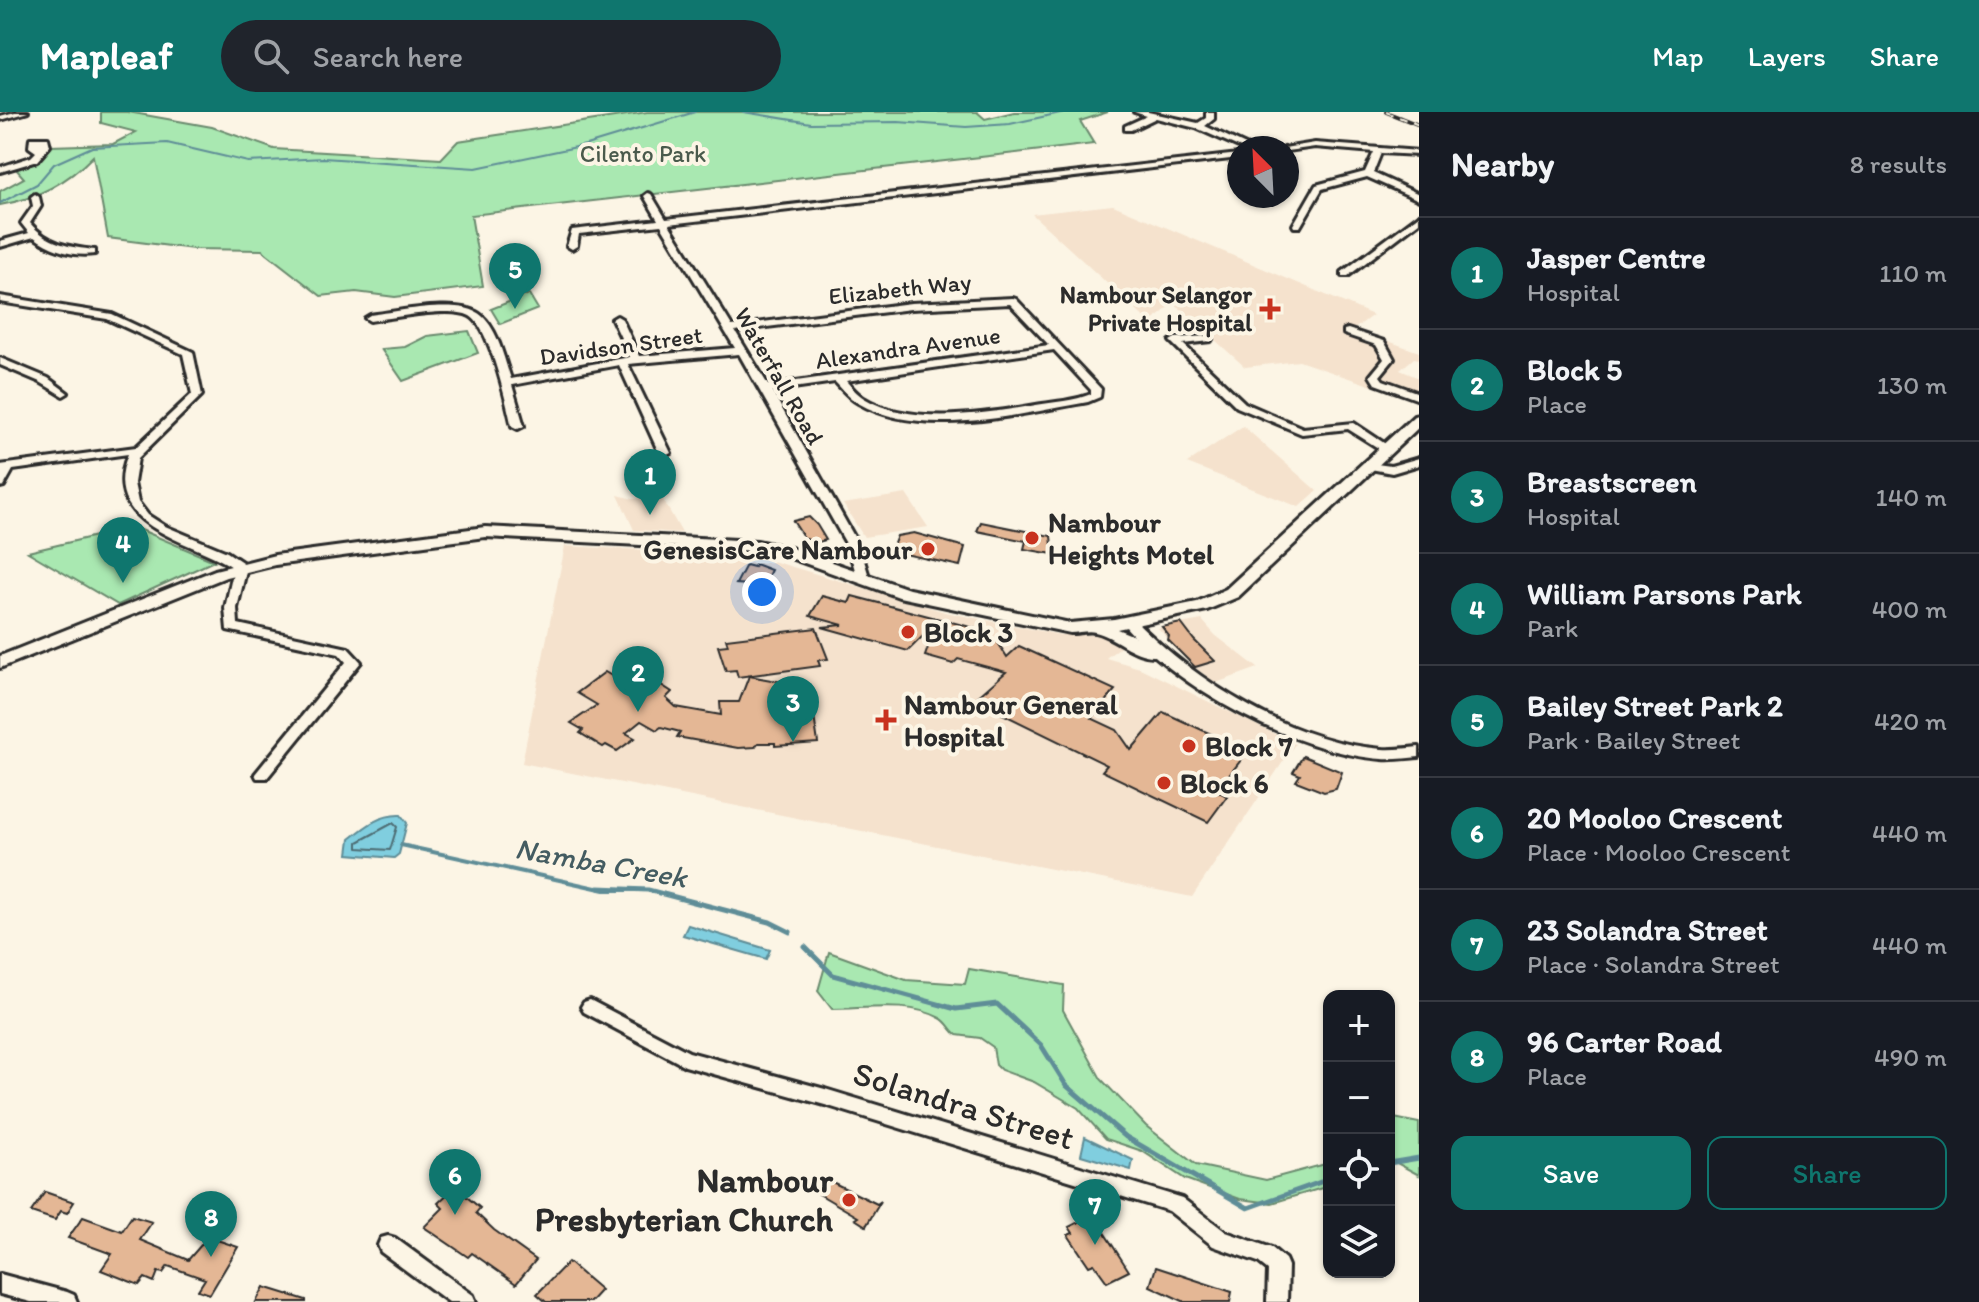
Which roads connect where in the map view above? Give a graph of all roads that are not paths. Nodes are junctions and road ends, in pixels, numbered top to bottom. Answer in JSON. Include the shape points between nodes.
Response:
{"nodes":[{"id":1,"x":24,"y":112,"type":"edge"},
{"id":2,"x":1138,"y":112,"type":"edge"},
{"id":3,"x":1210,"y":112,"type":"edge"},
{"id":4,"x":1155,"y":116,"type":"junction"},
{"id":5,"x":0,"y":118,"type":"edge"},
{"id":6,"x":1199,"y":126,"type":"junction"},
{"id":7,"x":1128,"y":128,"type":"dead end"},
{"id":8,"x":1227,"y":139,"type":"edge"},
{"id":9,"x":1299,"y":147,"type":"edge"},
{"id":10,"x":1378,"y":151,"type":"junction"},
{"id":11,"x":41,"y":152,"type":"dead end"},
{"id":12,"x":1419,"y":153,"type":"edge"},
{"id":13,"x":1227,"y":157,"type":"edge"},
{"id":14,"x":0,"y":170,"type":"edge"},
{"id":15,"x":1368,"y":174,"type":"junction"},
{"id":16,"x":1006,"y":185,"type":"junction"},
{"id":17,"x":922,"y":194,"type":"junction"},
{"id":18,"x":1016,"y":195,"type":"dead end"},
{"id":19,"x":648,"y":196,"type":"dead end"},
{"id":20,"x":35,"y":197,"type":"dead end"},
{"id":21,"x":1419,"y":197,"type":"edge"},
{"id":22,"x":834,"y":204,"type":"junction"},
{"id":23,"x":930,"y":204,"type":"dead end"},
{"id":24,"x":844,"y":214,"type":"dead end"},
{"id":25,"x":1419,"y":218,"type":"edge"},
{"id":26,"x":664,"y":223,"type":"junction"},
{"id":27,"x":1297,"y":225,"type":"dead end"},
{"id":28,"x":34,"y":234,"type":"junction"},
{"id":29,"x":0,"y":244,"type":"edge"},
{"id":30,"x":572,"y":246,"type":"dead end"},
{"id":31,"x":92,"y":252,"type":"dead end"},
{"id":32,"x":1345,"y":274,"type":"dead end"},
{"id":33,"x":0,"y":299,"type":"edge"},
{"id":34,"x":370,"y":318,"type":"dead end"},
{"id":35,"x":617,"y":319,"type":"dead end"},
{"id":36,"x":728,"y":329,"type":"junction"},
{"id":37,"x":1348,"y":332,"type":"dead end"},
{"id":38,"x":1207,"y":339,"type":"dead end"},
{"id":39,"x":1056,"y":347,"type":"junction"},
{"id":40,"x":741,"y":351,"type":"junction"},
{"id":41,"x":636,"y":360,"type":"junction"},
{"id":42,"x":0,"y":361,"type":"edge"},
{"id":43,"x":622,"y":361,"type":"junction"},
{"id":44,"x":838,"y":379,"type":"junction"},
{"id":45,"x":507,"y":383,"type":"junction"},
{"id":46,"x":765,"y":389,"type":"junction"},
{"id":47,"x":63,"y":393,"type":"dead end"},
{"id":48,"x":1419,"y":397,"type":"edge"},
{"id":49,"x":1419,"y":419,"type":"edge"},
{"id":50,"x":518,"y":426,"type":"dead end"},
{"id":51,"x":1390,"y":446,"type":"junction"},
{"id":52,"x":136,"y":450,"type":"junction"},
{"id":53,"x":665,"y":453,"type":"dead end"},
{"id":54,"x":1418,"y":461,"type":"edge"},
{"id":55,"x":1371,"y":464,"type":"junction"},
{"id":56,"x":4,"y":467,"type":"edge"},
{"id":57,"x":0,"y":484,"type":"edge"},
{"id":58,"x":241,"y":567,"type":"junction"},
{"id":59,"x":864,"y":580,"type":"junction"},
{"id":60,"x":1128,"y":621,"type":"junction"},
{"id":61,"x":1094,"y":627,"type":"junction"},
{"id":62,"x":1155,"y":651,"type":"junction"},
{"id":63,"x":0,"y":662,"type":"edge"},
{"id":64,"x":1419,"y":752,"type":"edge"},
{"id":65,"x":262,"y":774,"type":"dead end"},
{"id":66,"x":590,"y":1007,"type":"dead end"},
{"id":67,"x":388,"y":1245,"type":"dead end"},
{"id":68,"x":0,"y":1284,"type":"edge"},
{"id":69,"x":67,"y":1302,"type":"edge"},
{"id":70,"x":466,"y":1302,"type":"edge"},
{"id":71,"x":1277,"y":1302,"type":"edge"}],
"edges":[{"from":1,"to":5,"type":"street"},
{"from":2,"to":4,"type":"street"},
{"from":3,"to":6,"type":"street","via":[[1210,119]]},
{"from":4,"to":6,"type":"street"},
{"from":4,"to":7,"type":"street"},
{"from":6,"to":8,"type":"street"},
{"from":9,"to":10,"type":"street"},
{"from":10,"to":12,"type":"street"},
{"from":10,"to":15,"type":"street"},
{"from":11,"to":14,"type":"street"},
{"from":13,"to":16,"type":"street"},
{"from":15,"to":21,"type":"street"},
{"from":15,"to":27,"type":"street","via":[[1319,187]]},
{"from":16,"to":17,"type":"street"},
{"from":16,"to":18,"type":"street"},
{"from":17,"to":22,"type":"street"},
{"from":17,"to":23,"type":"street"},
{"from":19,"to":26,"type":"street","name":"Waterfall Road"},
{"from":20,"to":28,"type":"street","via":[[37,206],[25,223]]},
{"from":22,"to":24,"type":"street"},
{"from":22,"to":26,"type":"street"},
{"from":25,"to":32,"type":"street"},
{"from":26,"to":30,"type":"street","via":[[575,232]]},
{"from":26,"to":36,"type":"street","name":"Waterfall Road"},
{"from":28,"to":29,"type":"street"},
{"from":28,"to":31,"type":"street","via":[[66,251]]},
{"from":33,"to":52,"type":"street","via":[[109,316],[188,352],[197,395]]},
{"from":34,"to":45,"type":"street","via":[[460,310],[476,315]]},
{"from":35,"to":41,"type":"street"},
{"from":36,"to":39,"type":"street","name":"Elizabeth Way","via":[[999,299],[1013,301]]},
{"from":36,"to":40,"type":"street","name":"Waterfall Road"},
{"from":37,"to":48,"type":"street","via":[[1380,343],[1389,359],[1375,376],[1379,382]]},
{"from":38,"to":51,"type":"street","via":[[1175,341],[1241,405],[1302,431],[1350,425]]},
{"from":39,"to":44,"type":"street","name":"Alexandra Avenue"},
{"from":39,"to":44,"type":"street","name":"Elizabeth Way","via":[[1096,395],[927,421],[864,404]]},
{"from":40,"to":41,"type":"street","name":"Davidson Street"},
{"from":40,"to":46,"type":"street","name":"Waterfall Road"},
{"from":41,"to":43,"type":"street","name":"Davidson Street"},
{"from":42,"to":47,"type":"street"},
{"from":43,"to":45,"type":"street","name":"Davidson Street"},
{"from":43,"to":53,"type":"street"},
{"from":44,"to":46,"type":"street","name":"Alexandra Avenue"},
{"from":45,"to":50,"type":"street"},
{"from":46,"to":59,"type":"street","name":"Waterfall Road","via":[[854,547]]},
{"from":49,"to":51,"type":"main road"},
{"from":51,"to":54,"type":"street","via":[[1396,458]]},
{"from":51,"to":55,"type":"main road"},
{"from":52,"to":56,"type":"street"},
{"from":52,"to":58,"type":"street","via":[[128,494],[136,512]]},
{"from":54,"to":55,"type":"street","via":[[1392,470]]},
{"from":55,"to":60,"type":"main road","via":[[1232,593],[1201,606]]},
{"from":56,"to":57,"type":"street"},
{"from":58,"to":59,"type":"main road","via":[[448,534],[499,532],[757,546]]},
{"from":58,"to":63,"type":"main road"},
{"from":58,"to":65,"type":"street","via":[[232,627],[343,651],[354,662]]},
{"from":59,"to":61,"type":"main road","via":[[995,614],[1070,628]]},
{"from":60,"to":61,"type":"main road"},
{"from":60,"to":62,"type":"street"},
{"from":61,"to":62,"type":"main road"},
{"from":62,"to":64,"type":"street","via":[[1220,696],[1307,734],[1374,756]]},
{"from":66,"to":71,"type":"street","name":"Solandra Street","via":[[685,1058],[1175,1204],[1220,1239],[1265,1255],[1278,1266]]},
{"from":67,"to":70,"type":"street"},
{"from":68,"to":69,"type":"street"}]}
